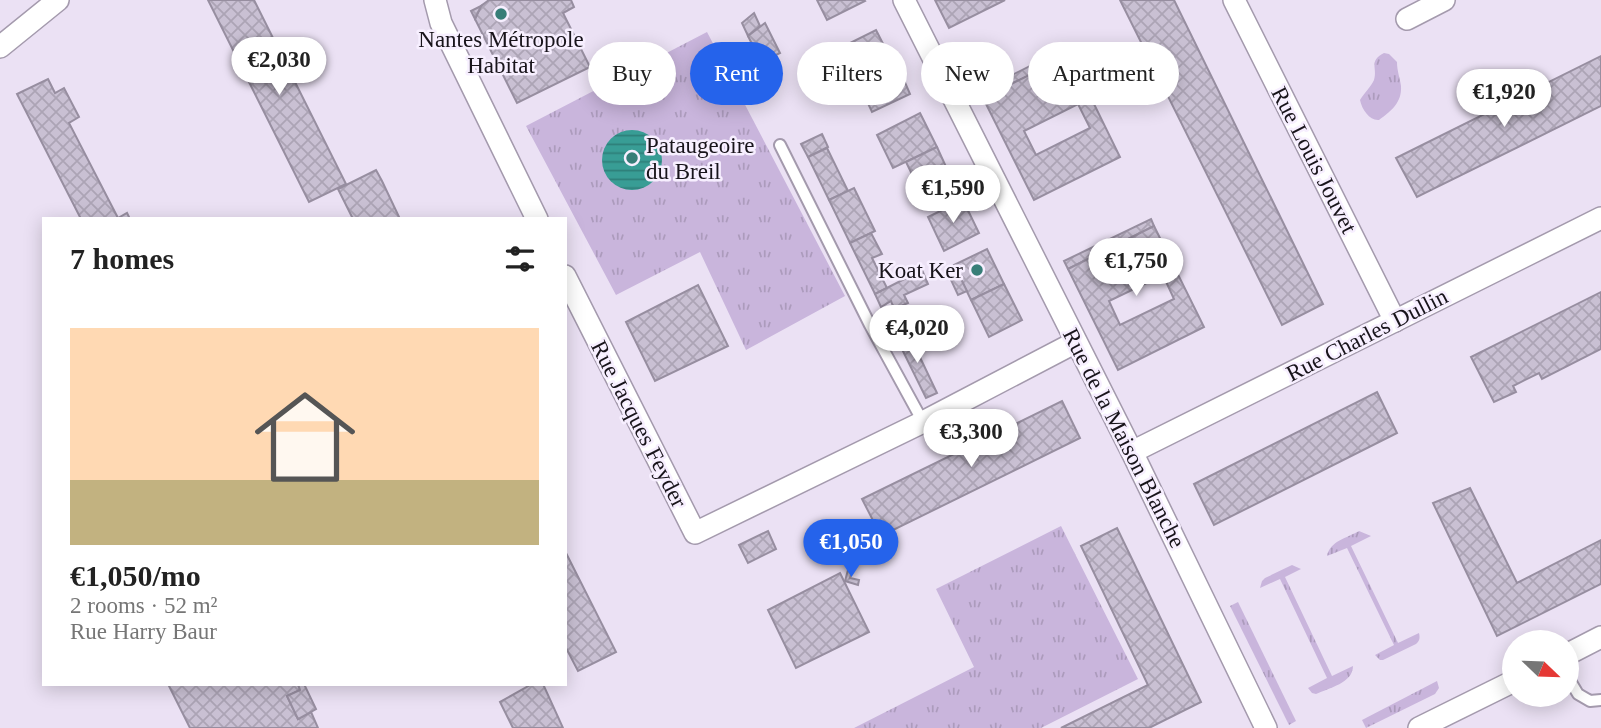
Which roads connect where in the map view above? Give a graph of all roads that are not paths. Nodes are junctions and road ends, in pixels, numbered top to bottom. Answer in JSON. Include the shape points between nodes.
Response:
{"nodes":[{"id":1,"x":58,"y":0,"type":"edge"},
{"id":2,"x":435,"y":0,"type":"edge"},
{"id":3,"x":904,"y":0,"type":"edge"},
{"id":4,"x":1234,"y":0,"type":"edge"},
{"id":5,"x":1444,"y":0,"type":"edge"},
{"id":6,"x":1407,"y":19,"type":"dead end"},
{"id":7,"x":0,"y":47,"type":"edge"},
{"id":8,"x":780,"y":145,"type":"dead end"},
{"id":9,"x":536,"y":217,"type":"edge"},
{"id":10,"x":1601,"y":218,"type":"edge"},
{"id":11,"x":567,"y":280,"type":"edge"},
{"id":12,"x":1395,"y":321,"type":"junction"},
{"id":13,"x":1076,"y":342,"type":"junction"},
{"id":14,"x":923,"y":422,"type":"junction"},
{"id":15,"x":1132,"y":452,"type":"junction"},
{"id":16,"x":1601,"y":637,"type":"edge"},
{"id":17,"x":1579,"y":648,"type":"edge"},
{"id":18,"x":1502,"y":687,"type":"edge"},
{"id":19,"x":1579,"y":695,"type":"edge"},
{"id":20,"x":1601,"y":699,"type":"edge"},
{"id":21,"x":1266,"y":728,"type":"edge"},
{"id":22,"x":1419,"y":728,"type":"edge"}],
"edges":[{"from":1,"to":7,"type":"street"},
{"from":2,"to":9,"type":"street","via":[[441,23]]},
{"from":3,"to":13,"type":"street","name":"Rue de la Maison Blanche"},
{"from":4,"to":12,"type":"street","name":"Rue Louis Jouvet"},
{"from":5,"to":6,"type":"street"},
{"from":8,"to":14,"type":"lane"},
{"from":10,"to":12,"type":"street","name":"Rue Charles Dullin"},
{"from":11,"to":14,"type":"street","name":"Rue Jacques Feyder","via":[[695,533]]},
{"from":12,"to":15,"type":"street","name":"Rue Charles Dullin"},
{"from":13,"to":14,"type":"street"},
{"from":13,"to":15,"type":"street","name":"Rue de la Maison Blanche"},
{"from":15,"to":21,"type":"street","name":"Rue de la Maison Blanche"},
{"from":16,"to":17,"type":"street"},
{"from":18,"to":22,"type":"street"},
{"from":19,"to":20,"type":"lane","via":[[1590,701]]}]}
